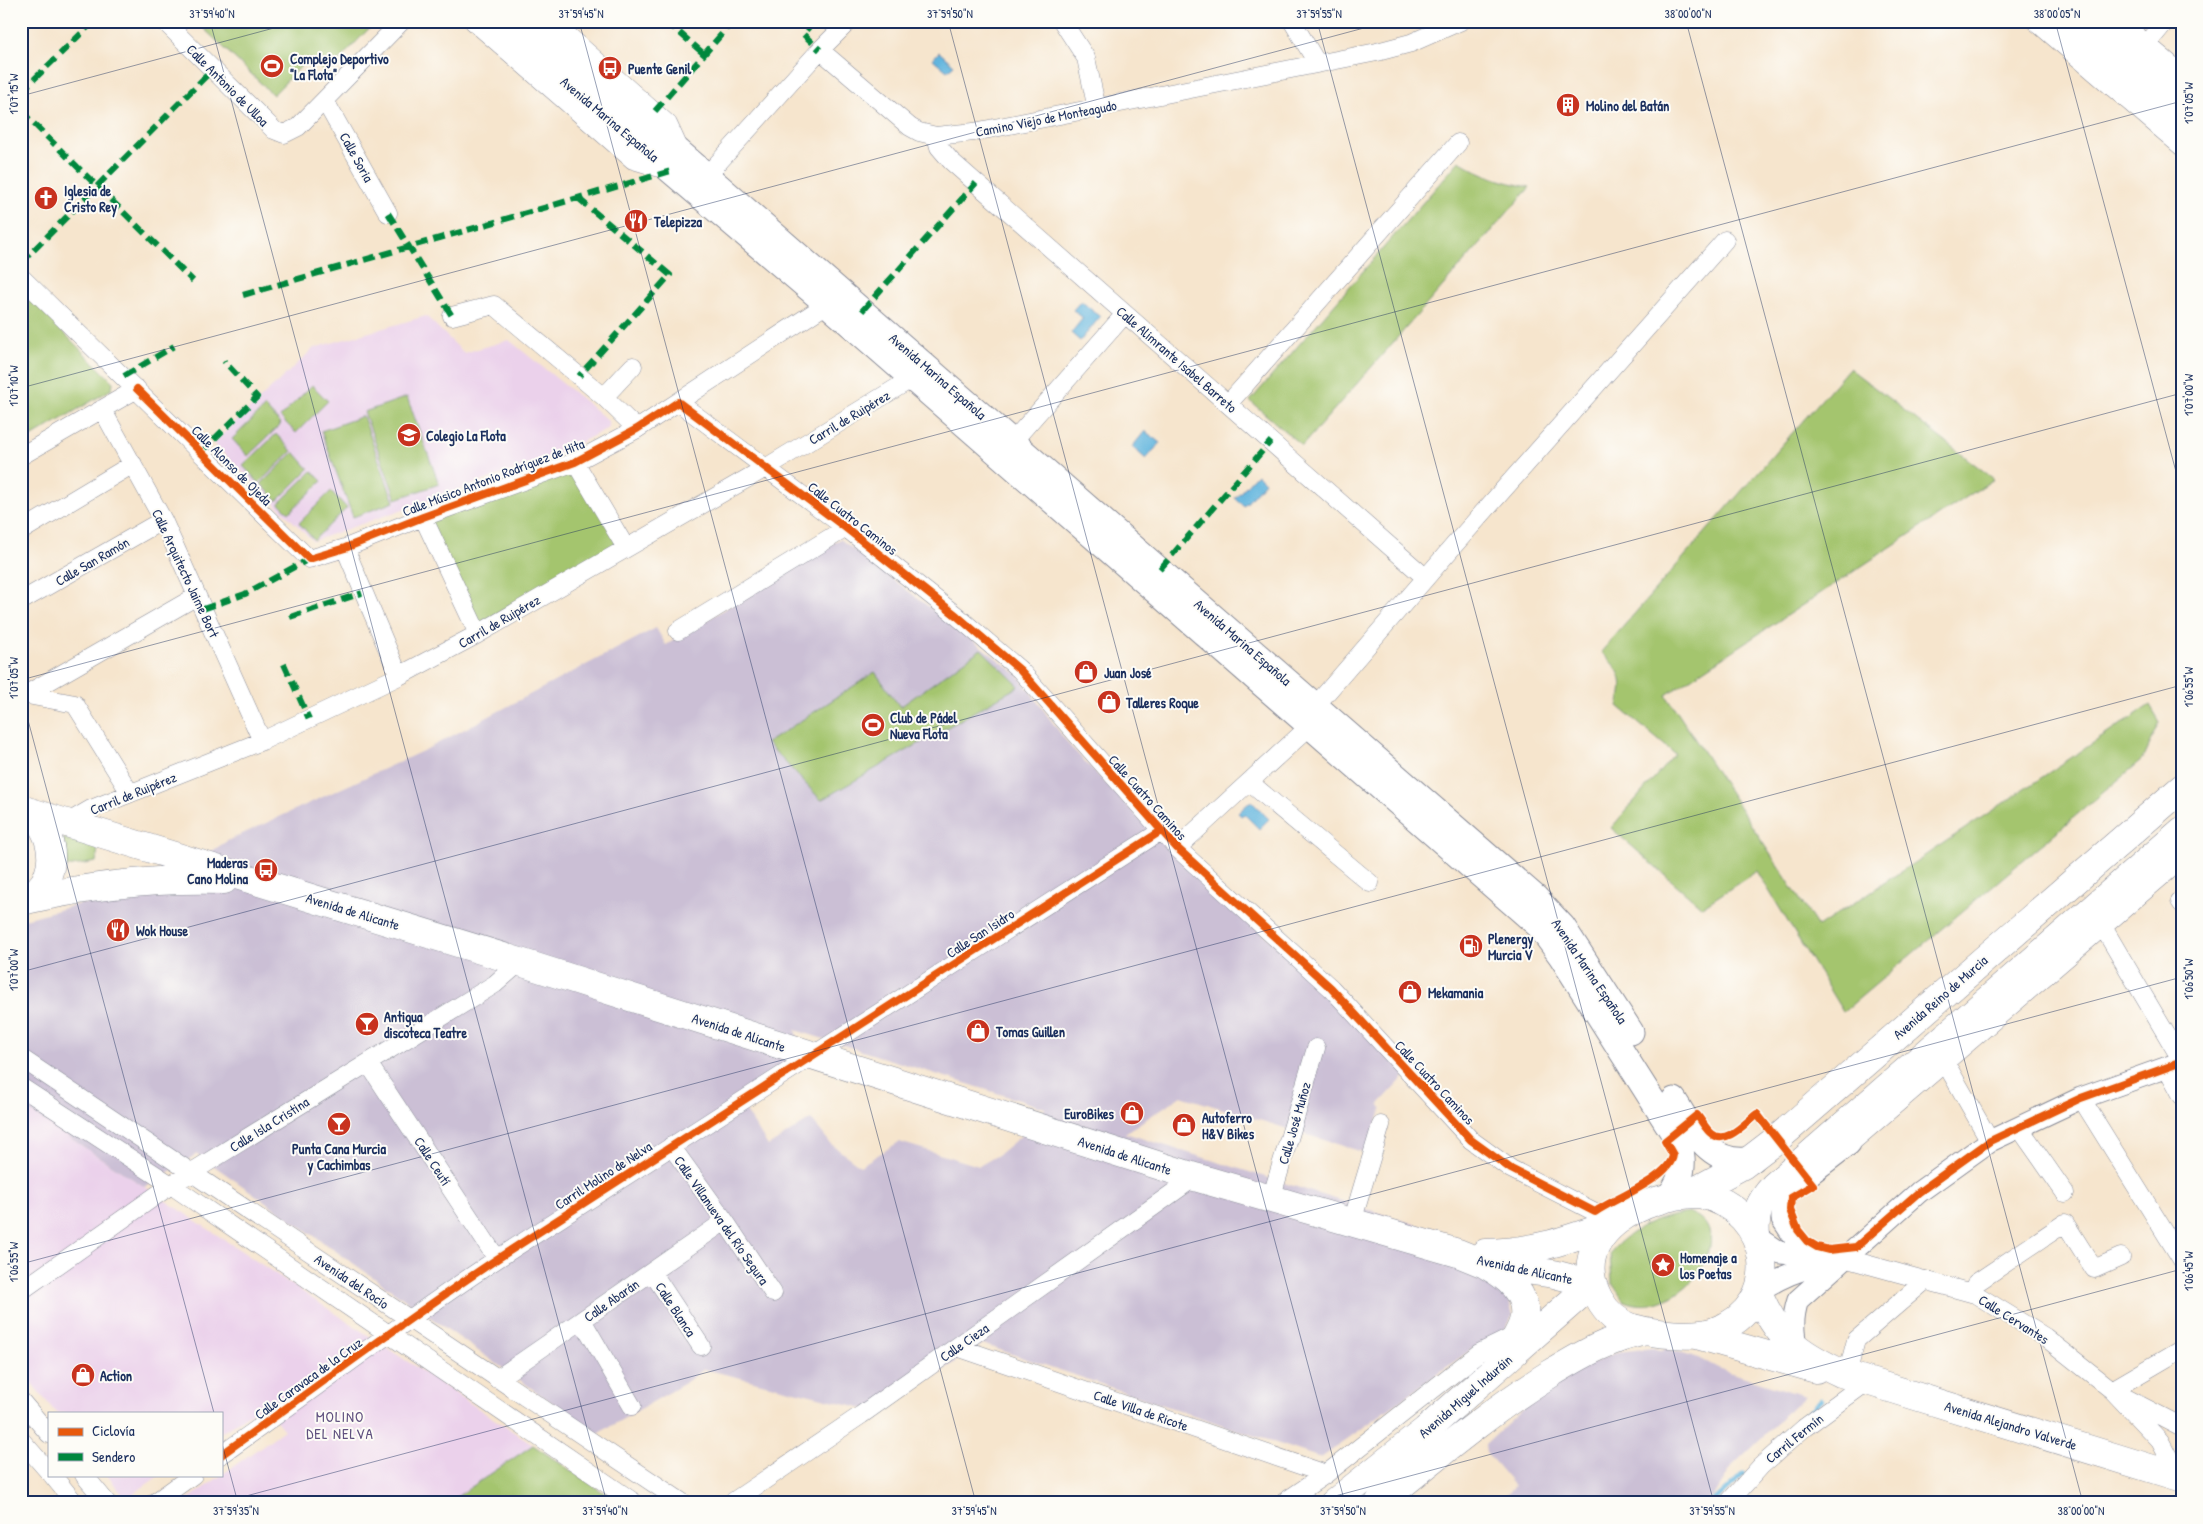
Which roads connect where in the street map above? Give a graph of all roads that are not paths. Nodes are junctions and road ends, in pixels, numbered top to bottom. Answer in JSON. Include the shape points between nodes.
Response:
{"nodes":[{"id":1,"x":164,"y":21,"type":"edge"},
{"id":2,"x":402,"y":21,"type":"edge"},
{"id":3,"x":473,"y":21,"type":"edge"},
{"id":4,"x":495,"y":21,"type":"edge"},
{"id":5,"x":529,"y":21,"type":"edge"},
{"id":6,"x":552,"y":21,"type":"edge"},
{"id":7,"x":848,"y":21,"type":"edge"},
{"id":8,"x":1062,"y":21,"type":"edge"},
{"id":9,"x":1292,"y":21,"type":"edge"},
{"id":10,"x":1461,"y":21,"type":"edge"},
{"id":11,"x":2035,"y":21,"type":"edge"},
{"id":12,"x":2060,"y":21,"type":"edge"},
{"id":13,"x":2096,"y":21,"type":"edge"},
{"id":14,"x":2120,"y":21,"type":"edge"},
{"id":15,"x":2166,"y":21,"type":"edge"},
{"id":16,"x":2147,"y":44,"type":"junction"},
{"id":17,"x":820,"y":50,"type":"junction"},
{"id":18,"x":1317,"y":63,"type":"junction"},
{"id":19,"x":2182,"y":74,"type":"edge"},
{"id":20,"x":577,"y":93,"type":"junction"},
{"id":21,"x":2182,"y":96,"type":"edge"},
{"id":22,"x":325,"y":101,"type":"junction"},
{"id":23,"x":1097,"y":109,"type":"junction"},
{"id":24,"x":2182,"y":126,"type":"edge"},
{"id":25,"x":598,"y":131,"type":"junction"},
{"id":26,"x":936,"y":136,"type":"junction"},
{"id":27,"x":1458,"y":143,"type":"dead end"},
{"id":28,"x":2182,"y":147,"type":"edge"},
{"id":29,"x":677,"y":163,"type":"junction"},
{"id":30,"x":700,"y":183,"type":"junction"},
{"id":31,"x":388,"y":213,"type":"dead end"},
{"id":32,"x":1725,"y":240,"type":"dead end"},
{"id":33,"x":21,"y":277,"type":"edge"},
{"id":34,"x":833,"y":297,"type":"junction"},
{"id":35,"x":1125,"y":314,"type":"junction"},
{"id":36,"x":452,"y":316,"type":"dead end"},
{"id":37,"x":634,"y":366,"type":"dead end"},
{"id":38,"x":911,"y":379,"type":"junction"},
{"id":39,"x":136,"y":389,"type":"junction"},
{"id":40,"x":604,"y":397,"type":"junction"},
{"id":41,"x":678,"y":402,"type":"junction"},
{"id":42,"x":1228,"y":404,"type":"junction"},
{"id":43,"x":102,"y":409,"type":"junction"},
{"id":44,"x":637,"y":429,"type":"junction"},
{"id":45,"x":1013,"y":441,"type":"junction"},
{"id":46,"x":21,"y":456,"type":"edge"},
{"id":47,"x":575,"y":462,"type":"junction"},
{"id":48,"x":134,"y":464,"type":"junction"},
{"id":49,"x":767,"y":467,"type":"junction"},
{"id":50,"x":423,"y":517,"type":"junction"},
{"id":51,"x":163,"y":520,"type":"junction"},
{"id":52,"x":846,"y":528,"type":"junction"},
{"id":53,"x":21,"y":531,"type":"edge"},
{"id":54,"x":345,"y":548,"type":"junction"},
{"id":55,"x":626,"y":548,"type":"junction"},
{"id":56,"x":309,"y":559,"type":"joint"},
{"id":57,"x":1426,"y":578,"type":"junction"},
{"id":58,"x":197,"y":596,"type":"junction"},
{"id":59,"x":21,"y":601,"type":"edge"},
{"id":60,"x":678,"y":631,"type":"dead end"},
{"id":61,"x":478,"y":634,"type":"junction"},
{"id":62,"x":399,"y":676,"type":"junction"},
{"id":63,"x":23,"y":695,"type":"edge"},
{"id":64,"x":1313,"y":716,"type":"junction"},
{"id":65,"x":262,"y":741,"type":"junction"},
{"id":66,"x":1249,"y":782,"type":"junction"},
{"id":67,"x":2182,"y":788,"type":"edge"},
{"id":68,"x":130,"y":793,"type":"junction"},
{"id":69,"x":23,"y":809,"type":"edge"},
{"id":70,"x":67,"y":823,"type":"junction"},
{"id":71,"x":1161,"y":831,"type":"junction"},
{"id":72,"x":2182,"y":831,"type":"edge"},
{"id":73,"x":50,"y":848,"type":"junction"},
{"id":74,"x":1176,"y":848,"type":"junction"},
{"id":75,"x":2182,"y":859,"type":"edge"},
{"id":76,"x":260,"y":882,"type":"junction"},
{"id":77,"x":1370,"y":883,"type":"dead end"},
{"id":78,"x":24,"y":900,"type":"edge"},
{"id":79,"x":2103,"y":927,"type":"junction"},
{"id":80,"x":520,"y":962,"type":"junction"},
{"id":81,"x":1316,"y":1048,"type":"dead end"},
{"id":82,"x":813,"y":1056,"type":"junction"},
{"id":83,"x":21,"y":1058,"type":"edge"},
{"id":84,"x":1945,"y":1062,"type":"junction"},
{"id":85,"x":368,"y":1063,"type":"junction"},
{"id":86,"x":2176,"y":1063,"type":"edge"},
{"id":87,"x":21,"y":1087,"type":"edge"},
{"id":88,"x":2182,"y":1096,"type":"edge"},
{"id":89,"x":2081,"y":1098,"type":"junction"},
{"id":90,"x":1893,"y":1107,"type":"junction"},
{"id":91,"x":1855,"y":1115,"type":"junction"},
{"id":92,"x":1382,"y":1126,"type":"dead end"},
{"id":93,"x":2019,"y":1127,"type":"junction"},
{"id":94,"x":1990,"y":1141,"type":"junction"},
{"id":95,"x":1850,"y":1144,"type":"junction"},
{"id":96,"x":671,"y":1146,"type":"junction"},
{"id":97,"x":1753,"y":1159,"type":"junction"},
{"id":98,"x":193,"y":1172,"type":"junction"},
{"id":99,"x":1195,"y":1177,"type":"junction"},
{"id":100,"x":171,"y":1185,"type":"junction"},
{"id":101,"x":2064,"y":1193,"type":"dead end"},
{"id":102,"x":1679,"y":1195,"type":"junction"},
{"id":103,"x":1271,"y":1199,"type":"junction"},
{"id":104,"x":725,"y":1220,"type":"junction"},
{"id":105,"x":1352,"y":1222,"type":"junction"},
{"id":106,"x":1612,"y":1224,"type":"junction"},
{"id":107,"x":1756,"y":1236,"type":"junction"},
{"id":108,"x":1458,"y":1253,"type":"junction"},
{"id":109,"x":2122,"y":1257,"type":"dead end"},
{"id":110,"x":497,"y":1258,"type":"junction"},
{"id":111,"x":1833,"y":1260,"type":"junction"},
{"id":112,"x":2182,"y":1260,"type":"edge"},
{"id":113,"x":1485,"y":1264,"type":"junction"},
{"id":114,"x":652,"y":1272,"type":"junction"},
{"id":115,"x":1926,"y":1280,"type":"junction"},
{"id":116,"x":1592,"y":1284,"type":"junction"},
{"id":117,"x":21,"y":1291,"type":"edge"},
{"id":118,"x":1758,"y":1292,"type":"junction"},
{"id":119,"x":773,"y":1293,"type":"dead end"},
{"id":120,"x":1973,"y":1293,"type":"junction"},
{"id":121,"x":408,"y":1319,"type":"junction"},
{"id":122,"x":582,"y":1320,"type":"junction"},
{"id":123,"x":1547,"y":1326,"type":"junction"},
{"id":124,"x":1646,"y":1331,"type":"junction"},
{"id":125,"x":1517,"y":1334,"type":"junction"},
{"id":126,"x":1693,"y":1334,"type":"junction"},
{"id":127,"x":389,"y":1335,"type":"junction"},
{"id":128,"x":701,"y":1346,"type":"dead end"},
{"id":129,"x":956,"y":1347,"type":"junction"},
{"id":130,"x":2182,"y":1349,"type":"edge"},
{"id":131,"x":1798,"y":1350,"type":"junction"},
{"id":132,"x":1506,"y":1359,"type":"junction"},
{"id":133,"x":1852,"y":1376,"type":"junction"},
{"id":134,"x":497,"y":1379,"type":"junction"},
{"id":135,"x":2112,"y":1390,"type":"junction"},
{"id":136,"x":21,"y":1401,"type":"edge"},
{"id":137,"x":632,"y":1406,"type":"dead end"},
{"id":138,"x":2182,"y":1427,"type":"edge"},
{"id":139,"x":48,"y":1433,"type":"edge"},
{"id":140,"x":21,"y":1440,"type":"edge"},
{"id":141,"x":222,"y":1454,"type":"edge"},
{"id":142,"x":48,"y":1471,"type":"edge"},
{"id":143,"x":1326,"y":1474,"type":"junction"},
{"id":144,"x":53,"y":1476,"type":"edge"},
{"id":145,"x":85,"y":1476,"type":"edge"},
{"id":146,"x":192,"y":1476,"type":"edge"},
{"id":147,"x":2180,"y":1477,"type":"edge"},
{"id":148,"x":75,"y":1503,"type":"edge"},
{"id":149,"x":107,"y":1503,"type":"edge"},
{"id":150,"x":154,"y":1503,"type":"edge"},
{"id":151,"x":635,"y":1503,"type":"edge"},
{"id":152,"x":683,"y":1503,"type":"edge"},
{"id":153,"x":731,"y":1503,"type":"edge"},
{"id":154,"x":1283,"y":1503,"type":"edge"},
{"id":155,"x":1334,"y":1503,"type":"edge"},
{"id":156,"x":1379,"y":1503,"type":"edge"},
{"id":157,"x":1728,"y":1503,"type":"edge"}],
"edges":[{"from":1,"to":22,"type":"street","name":"Calle Antonio de Ulloa","via":[[280,134],[292,132]]},
{"from":2,"to":22,"type":"street","name":"Calle Antonio de Ulloa"},
{"from":3,"to":25,"type":"street","name":"Avenida Marina Española"},
{"from":4,"to":20,"type":"main road","name":"Avenida Marina Española"},
{"from":5,"to":29,"type":"main road","name":"Avenida Marina Española"},
{"from":6,"to":29,"type":"street","name":"Avenida Marina Española","via":[[668,124]]},
{"from":7,"to":17,"type":"street"},
{"from":8,"to":23,"type":"street","via":[[1086,58]]},
{"from":9,"to":18,"type":"street"},
{"from":10,"to":18,"type":"street","name":"Camino Viejo de Monteagudo","via":[[1411,43]]},
{"from":11,"to":28,"type":"street"},
{"from":12,"to":24,"type":"main road"},
{"from":13,"to":21,"type":"main road"},
{"from":14,"to":16,"type":"street"},
{"from":15,"to":16,"type":"street"},
{"from":16,"to":19,"type":"street"},
{"from":17,"to":26,"type":"street","name":"Camino Viejo de Monteagudo","via":[[910,127]]},
{"from":17,"to":30,"type":"street"},
{"from":18,"to":23,"type":"street","name":"Camino Viejo de Monteagudo"},
{"from":20,"to":25,"type":"street"},
{"from":20,"to":29,"type":"main road","name":"Avenida Marina Española"},
{"from":22,"to":31,"type":"street","name":"Calle Soria"},
{"from":23,"to":26,"type":"street","name":"Camino Viejo de Monteagudo","via":[[1007,127]]},
{"from":25,"to":29,"type":"street","name":"Avenida Marina Española","via":[[633,160],[655,168]]},
{"from":26,"to":35,"type":"street","name":"Calle Alimrante Isabel Barreto","via":[[939,147],[951,162]]},
{"from":27,"to":42,"type":"street"},
{"from":29,"to":30,"type":"main road"},
{"from":30,"to":34,"type":"main road"},
{"from":32,"to":57,"type":"street"},
{"from":33,"to":39,"type":"street","name":"Calle Alonso de Ojeda"},
{"from":34,"to":38,"type":"main road","name":"Avenida Marina Española"},
{"from":34,"to":41,"type":"street","name":"Calle Músico Antonio Rodríguez de Hita"},
{"from":34,"to":45,"type":"main road","name":"Avenida Marina Española"},
{"from":35,"to":42,"type":"street","name":"Calle Alimrante Isabel Barreto"},
{"from":35,"to":45,"type":"street"},
{"from":36,"to":40,"type":"street","via":[[494,304]]},
{"from":37,"to":40,"type":"street"},
{"from":38,"to":49,"type":"street","name":"Carril de Ruipérez"},
{"from":38,"to":64,"type":"main road","name":"Avenida Marina Española"},
{"from":39,"to":43,"type":"street"},
{"from":39,"to":56,"type":"street","name":"Calle Alonso de Ojeda"},
{"from":40,"to":44,"type":"street"},
{"from":41,"to":44,"type":"street","name":"Calle Músico Antonio Rodríguez de Hita"},
{"from":41,"to":49,"type":"street","name":"Calle Cuatro Caminos"},
{"from":42,"to":57,"type":"street","name":"Calle Alimrante Isabel Barreto"},
{"from":43,"to":46,"type":"street"},
{"from":43,"to":48,"type":"street","name":"Calle Arquitecto Jaime Bort"},
{"from":44,"to":47,"type":"street","name":"Calle Músico Antonio Rodríguez de Hita"},
{"from":45,"to":64,"type":"main road","name":"Avenida Marina Española"},
{"from":47,"to":50,"type":"street","name":"Calle Músico Antonio Rodríguez de Hita"},
{"from":47,"to":55,"type":"street"},
{"from":48,"to":51,"type":"street","name":"Calle Arquitecto Jaime Bort"},
{"from":48,"to":53,"type":"street"},
{"from":49,"to":52,"type":"street","name":"Calle Cuatro Caminos"},
{"from":49,"to":55,"type":"street","name":"Carril de Ruipérez"},
{"from":50,"to":54,"type":"street","name":"Calle Músico Antonio Rodríguez de Hita"},
{"from":50,"to":61,"type":"street"},
{"from":51,"to":58,"type":"street","name":"Calle Arquitecto Jaime Bort"},
{"from":51,"to":59,"type":"street","name":"Calle San Ramón"},
{"from":52,"to":60,"type":"street","name":"Calle Cuatro Caminos"},
{"from":52,"to":71,"type":"street","name":"Calle Cuatro Caminos","via":[[1020,670]]},
{"from":54,"to":56,"type":"street","name":"Calle Músico Antonio Rodríguez de Hita"},
{"from":54,"to":62,"type":"street"},
{"from":55,"to":61,"type":"street","name":"Carril de Ruipérez"},
{"from":57,"to":64,"type":"street"},
{"from":58,"to":63,"type":"street"},
{"from":58,"to":65,"type":"street","name":"Calle Arquitecto Jaime Bort"},
{"from":61,"to":62,"type":"street","name":"Carril de Ruipérez"},
{"from":62,"to":65,"type":"street","name":"Carril de Ruipérez"},
{"from":63,"to":68,"type":"street","via":[[75,704]]},
{"from":64,"to":66,"type":"street"},
{"from":64,"to":97,"type":"main road","name":"Avenida Marina Española","via":[[1552,914],[1708,1148],[1725,1159]]},
{"from":64,"to":102,"type":"main road","name":"Avenida Marina Española","via":[[1549,939],[1679,1142],[1682,1160]]},
{"from":65,"to":68,"type":"street","name":"Carril de Ruipérez"},
{"from":66,"to":74,"type":"street"},
{"from":66,"to":77,"type":"street"},
{"from":67,"to":97,"type":"main road","name":"Avenida Reino de Murcia"},
{"from":68,"to":70,"type":"street","name":"Carril de Ruipérez"},
{"from":69,"to":70,"type":"main road","name":"Avenida de Alicante"},
{"from":69,"to":73,"type":"main road","via":[[39,819]]},
{"from":70,"to":73,"type":"main road","via":[[54,837]]},
{"from":70,"to":76,"type":"main road","name":"Avenida de Alicante"},
{"from":71,"to":74,"type":"street","name":"Calle Cuatro Caminos"},
{"from":71,"to":82,"type":"street","name":"Calle San Isidro"},
{"from":72,"to":91,"type":"main road"},
{"from":73,"to":78,"type":"main road","via":[[48,869],[40,889]]},
{"from":74,"to":106,"type":"street","name":"Calle Cuatro Caminos","via":[[1331,988],[1470,1140],[1511,1169]]},
{"from":75,"to":79,"type":"street"},
{"from":76,"to":78,"type":"main road","via":[[214,879],[167,881]]},
{"from":76,"to":80,"type":"main road","name":"Avenida de Alicante"},
{"from":79,"to":84,"type":"street"},
{"from":79,"to":86,"type":"street"},
{"from":80,"to":82,"type":"main road","name":"Avenida de Alicante"},
{"from":80,"to":85,"type":"street","name":"Calle Isla Cristina","via":[[495,984]]},
{"from":81,"to":103,"type":"street","name":"Calle José Muñoz"},
{"from":82,"to":96,"type":"street","name":"Carril Molino de Nelva"},
{"from":82,"to":99,"type":"main road","name":"Avenida de Alicante"},
{"from":83,"to":98,"type":"street","name":"Avenida del Rocío"},
{"from":84,"to":90,"type":"street"},
{"from":84,"to":94,"type":"street"},
{"from":85,"to":98,"type":"street","name":"Calle Isla Cristina"},
{"from":85,"to":110,"type":"street","name":"Calle Ceutí"},
{"from":86,"to":88,"type":"street"},
{"from":86,"to":89,"type":"street"},
{"from":87,"to":100,"type":"street","name":"Avenida del Rocío"},
{"from":89,"to":93,"type":"street"},
{"from":89,"to":112,"type":"street"},
{"from":90,"to":91,"type":"street"},
{"from":90,"to":95,"type":"street"},
{"from":91,"to":95,"type":"street"},
{"from":91,"to":107,"type":"main road","via":[[1764,1197],[1757,1209]]},
{"from":92,"to":105,"type":"street"},
{"from":93,"to":94,"type":"street"},
{"from":93,"to":101,"type":"street"},
{"from":94,"to":111,"type":"street"},
{"from":95,"to":111,"type":"street","via":[[1790,1190],[1782,1205],[1782,1219],[1798,1243]]},
{"from":96,"to":104,"type":"street","name":"Calle Villanueva del Río Segura"},
{"from":96,"to":110,"type":"street","name":"Carril Molino de Nelva"},
{"from":97,"to":102,"type":"main road","name":"Avenida Reino de Murcia","via":[[1730,1173]]},
{"from":98,"to":100,"type":"street","name":"Calle Isla Cristina"},
{"from":98,"to":121,"type":"street","name":"Avenida del Rocío"},
{"from":99,"to":103,"type":"main road","name":"Avenida de Alicante"},
{"from":99,"to":129,"type":"street","name":"Calle Cieza"},
{"from":100,"to":117,"type":"street","name":"Calle Isla Cristina"},
{"from":100,"to":127,"type":"street","name":"Avenida del Rocío"},
{"from":102,"to":106,"type":"main road","via":[[1635,1210]]},
{"from":102,"to":107,"type":"main road","via":[[1711,1196],[1728,1204],[1742,1214]]},
{"from":103,"to":105,"type":"main road","name":"Avenida de Alicante"},
{"from":104,"to":114,"type":"street","name":"Calle Abarán"},
{"from":104,"to":119,"type":"street","name":"Calle Villanueva del Río Segura"},
{"from":105,"to":108,"type":"main road","name":"Avenida de Alicante"},
{"from":106,"to":108,"type":"main road","name":"Avenida de Alicante","via":[[1530,1250]]},
{"from":106,"to":116,"type":"main road","via":[[1601,1235],[1590,1262]]},
{"from":107,"to":111,"type":"street","via":[[1781,1253]]},
{"from":107,"to":118,"type":"main road","via":[[1762,1266]]},
{"from":108,"to":113,"type":"main road","name":"Avenida de Alicante"},
{"from":109,"to":120,"type":"street","via":[[2094,1269],[2065,1222],[1976,1283]]},
{"from":110,"to":121,"type":"street","name":"Carril Molino de Nelva"},
{"from":111,"to":115,"type":"street","name":"Calle Cervantes"},
{"from":111,"to":118,"type":"street","via":[[1829,1265],[1814,1266],[1778,1278]]},
{"from":111,"to":131,"type":"street","via":[[1798,1300],[1792,1331]]},
{"from":113,"to":116,"type":"main road","name":"Avenida de Alicante","via":[[1554,1274]]},
{"from":113,"to":125,"type":"main road","via":[[1508,1278],[1520,1296],[1524,1316]]},
{"from":114,"to":122,"type":"street","name":"Calle Abarán"},
{"from":114,"to":128,"type":"street","name":"Calle Blanca"},
{"from":115,"to":120,"type":"street","name":"Calle Cervantes"},
{"from":115,"to":133,"type":"street","via":[[1856,1340]]},
{"from":116,"to":123,"type":"main road","name":"Avenida Miguel Induráin"},
{"from":116,"to":124,"type":"main road","via":[[1615,1318],[1622,1324]]},
{"from":118,"to":126,"type":"main road","via":[[1750,1305],[1728,1324],[1713,1332]]},
{"from":118,"to":131,"type":"main road","via":[[1775,1325]]},
{"from":120,"to":135,"type":"street","name":"Calle Cervantes","via":[[2045,1337]]},
{"from":121,"to":127,"type":"street","name":"Calle Caravaca de la Cruz"},
{"from":121,"to":134,"type":"street","name":"Avenida del Rocío"},
{"from":122,"to":134,"type":"street","name":"Calle Abarán"},
{"from":122,"to":137,"type":"street"},
{"from":123,"to":125,"type":"street"},
{"from":123,"to":132,"type":"main road","name":"Avenida Miguel Induráin"},
{"from":124,"to":126,"type":"main road"},
{"from":124,"to":156,"type":"main road","name":"Avenida Miguel Induráin","via":[[1627,1334],[1600,1345],[1523,1391]]},
{"from":125,"to":132,"type":"main road"},
{"from":125,"to":143,"type":"street","via":[[1479,1353]]},
{"from":126,"to":133,"type":"main road"},
{"from":127,"to":141,"type":"street","name":"Calle Caravaca de la Cruz"},
{"from":127,"to":151,"type":"street","name":"Avenida del Rocío"},
{"from":129,"to":143,"type":"street","name":"Calle Villa de Ricote"},
{"from":129,"to":153,"type":"street","name":"Calle Cieza"},
{"from":130,"to":135,"type":"street"},
{"from":131,"to":133,"type":"main road"},
{"from":132,"to":155,"type":"main road","name":"Avenida Miguel Induráin","via":[[1426,1430]]},
{"from":133,"to":147,"type":"main road","name":"Avenida Alejandro Valverde"},
{"from":133,"to":157,"type":"street","name":"Carril Fermín"},
{"from":134,"to":152,"type":"street","name":"Avenida del Rocío"},
{"from":135,"to":138,"type":"street","name":"Calle Cervantes"},
{"from":135,"to":147,"type":"street","name":"Calle Cervantes","via":[[2160,1441]]},
{"from":136,"to":139,"type":"street"},
{"from":140,"to":142,"type":"street"},
{"from":143,"to":154,"type":"street"},
{"from":144,"to":148,"type":"street"},
{"from":145,"to":149,"type":"street"},
{"from":146,"to":150,"type":"street"}]}
